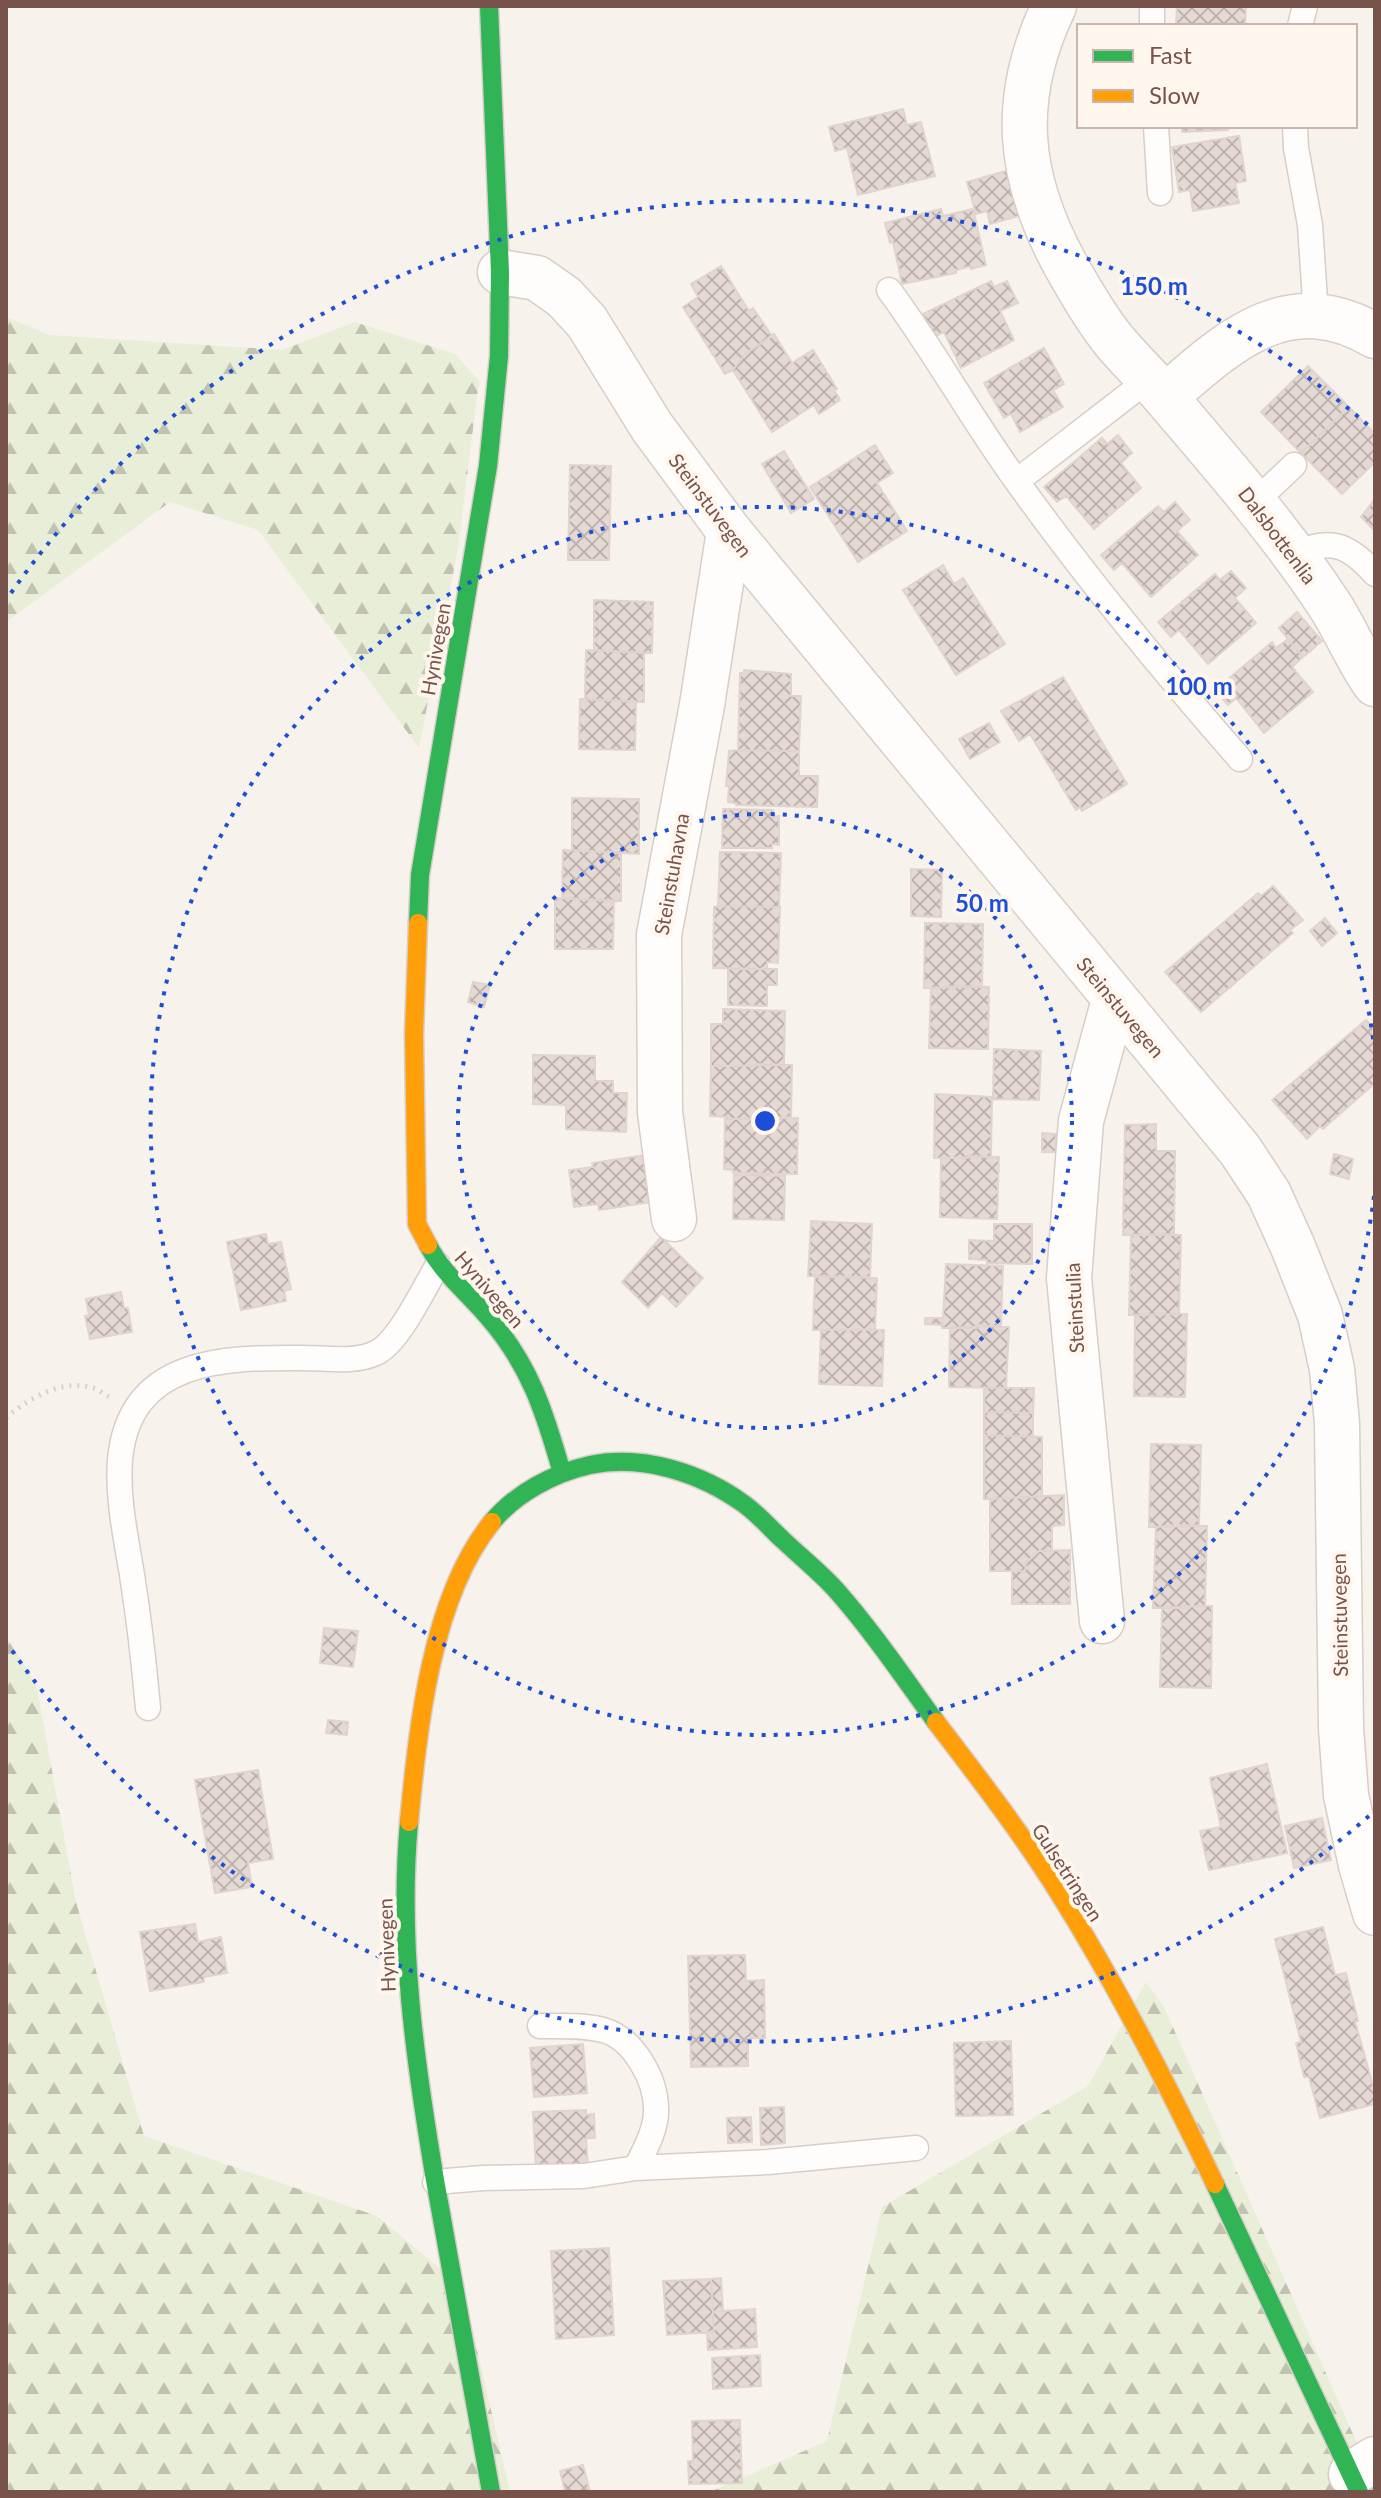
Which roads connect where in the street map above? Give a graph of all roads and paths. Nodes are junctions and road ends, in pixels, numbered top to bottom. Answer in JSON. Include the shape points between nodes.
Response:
{"nodes":[{"id":1,"x":489,"y":6,"type":"edge"},
{"id":2,"x":1054,"y":6,"type":"edge"},
{"id":3,"x":1156,"y":128,"type":"edge"},
{"id":4,"x":1295,"y":128,"type":"edge"},
{"id":5,"x":1160,"y":193,"type":"dead end"},
{"id":6,"x":500,"y":272,"type":"junction"},
{"id":7,"x":889,"y":290,"type":"dead end"},
{"id":8,"x":1316,"y":315,"type":"junction"},
{"id":9,"x":1375,"y":336,"type":"edge"},
{"id":10,"x":1157,"y":388,"type":"junction"},
{"id":11,"x":1294,"y":465,"type":"dead end"},
{"id":12,"x":1017,"y":481,"type":"junction"},
{"id":13,"x":1255,"y":502,"type":"junction"},
{"id":14,"x":729,"y":531,"type":"junction"},
{"id":15,"x":1294,"y":554,"type":"junction"},
{"id":16,"x":1375,"y":574,"type":"edge"},
{"id":17,"x":1364,"y":645,"type":"edge"},
{"id":18,"x":1375,"y":684,"type":"edge"},
{"id":19,"x":1240,"y":759,"type":"dead end"},
{"id":20,"x":1114,"y":1000,"type":"junction"},
{"id":21,"x":674,"y":1219,"type":"dead end"},
{"id":22,"x":438,"y":1265,"type":"junction"},
{"id":23,"x":134,"y":1411,"type":"junction"},
{"id":24,"x":6,"y":1418,"type":"edge"},
{"id":25,"x":562,"y":1473,"type":"junction"},
{"id":26,"x":1102,"y":1621,"type":"dead end"},
{"id":27,"x":148,"y":1708,"type":"dead end"},
{"id":28,"x":1375,"y":1913,"type":"edge"},
{"id":29,"x":540,"y":2026,"type":"dead end"},
{"id":30,"x":916,"y":2148,"type":"dead end"},
{"id":31,"x":636,"y":2168,"type":"junction"},
{"id":32,"x":435,"y":2182,"type":"junction"},
{"id":33,"x":1361,"y":2475,"type":"edge"},
{"id":34,"x":491,"y":2492,"type":"edge"}],
"edges":[{"from":1,"to":6,"type":"main road","name":"Hynivegen"},
{"from":2,"to":10,"type":"street","name":"Dalsbottenlia","via":[[1030,69],[1023,117],[1028,173],[1046,230],[1077,287],[1114,341]]},
{"from":3,"to":5,"type":"lane"},
{"from":4,"to":8,"type":"lane","via":[[1310,225]]},
{"from":6,"to":14,"type":"street","name":"Steinstuvegen","via":[[537,278],[587,322],[652,427]]},
{"from":6,"to":22,"type":"main road","name":"Hynivegen","via":[[499,356],[488,466],[420,875],[414,1034],[417,1224]]},
{"from":7,"to":12,"type":"lane"},
{"from":8,"to":9,"type":"street","via":[[1340,319]]},
{"from":8,"to":10,"type":"street","via":[[1283,318],[1254,330]]},
{"from":10,"to":12,"type":"lane"},
{"from":10,"to":13,"type":"street","name":"Dalsbottenlia"},
{"from":11,"to":13,"type":"lane"},
{"from":12,"to":19,"type":"lane","via":[[1165,673]]},
{"from":13,"to":15,"type":"street","name":"Dalsbottenlia"},
{"from":14,"to":20,"type":"street","name":"Steinstuvegen"},
{"from":14,"to":21,"type":"street","name":"Steinstuhavna","via":[[659,935],[660,1112]]},
{"from":15,"to":16,"type":"lane","via":[[1313,546],[1343,547]]},
{"from":15,"to":17,"type":"street","name":"Dalsbottenlia"},
{"from":17,"to":18,"type":"street","name":"Dalsbottenlia"},
{"from":20,"to":26,"type":"street","name":"Steinstulia","via":[[1081,1121],[1069,1278]]},
{"from":20,"to":28,"type":"street","name":"Steinstuvegen","via":[[1240,1150],[1269,1194],[1320,1315],[1337,1423],[1346,1795]]},
{"from":22,"to":23,"type":"lane","via":[[389,1345],[373,1354],[185,1369],[165,1378]]},
{"from":22,"to":25,"type":"main road","name":"Hynivegen","via":[[489,1318],[530,1377]]},
{"from":23,"to":24,"type":"path","via":[[92,1387],[63,1385]]},
{"from":23,"to":27,"type":"lane","via":[[120,1457],[119,1488]]},
{"from":25,"to":32,"type":"main road","name":"Hynivegen","via":[[506,1507],[465,1558],[449,1594],[425,1705],[412,1784],[405,1908],[410,2008]]},
{"from":25,"to":33,"type":"main road","name":"Gulsetringen","via":[[636,1461],[702,1480],[742,1501],[837,1591],[993,1797],[1110,1980]]},
{"from":29,"to":31,"type":"lane","via":[[607,2031],[641,2060],[656,2110]]},
{"from":30,"to":31,"type":"lane"},
{"from":31,"to":32,"type":"lane","via":[[584,2176]]},
{"from":32,"to":34,"type":"main road","name":"Hynivegen"}]}
